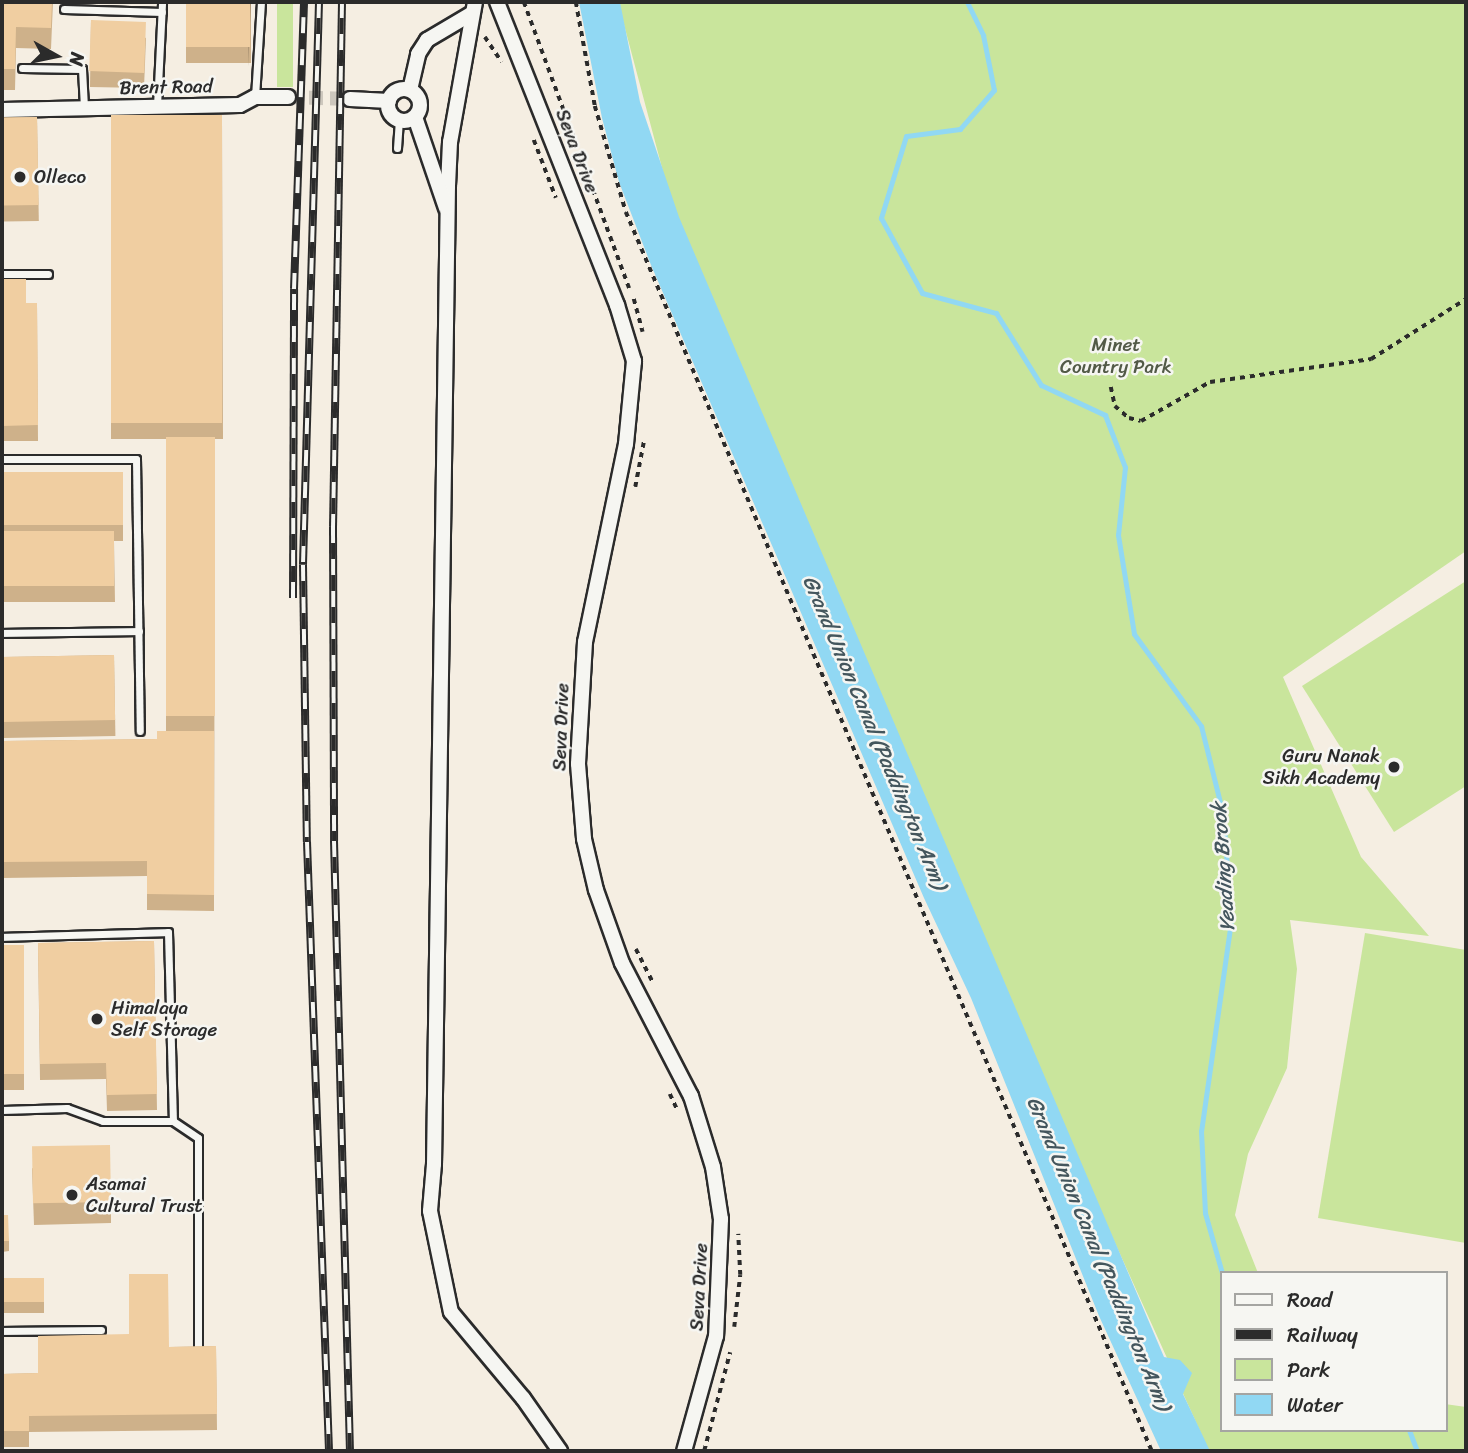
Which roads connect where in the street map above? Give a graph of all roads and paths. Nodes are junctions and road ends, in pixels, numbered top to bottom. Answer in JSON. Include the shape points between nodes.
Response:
{"nodes":[{"id":1,"x":162,"y":2,"type":"edge"},
{"id":2,"x":261,"y":2,"type":"edge"},
{"id":3,"x":497,"y":2,"type":"edge"},
{"id":4,"x":523,"y":2,"type":"edge"},
{"id":5,"x":576,"y":2,"type":"edge"},
{"id":6,"x":473,"y":8,"type":"edge"},
{"id":7,"x":64,"y":9,"type":"dead end"},
{"id":8,"x":162,"y":12,"type":"junction"},
{"id":9,"x":478,"y":34,"type":"dead end"},
{"id":10,"x":505,"y":67,"type":"dead end"},
{"id":11,"x":22,"y":68,"type":"dead end"},
{"id":12,"x":410,"y":90,"type":"junction"},
{"id":13,"x":255,"y":97,"type":"junction"},
{"id":14,"x":288,"y":97,"type":"tunnel mouth"},
{"id":15,"x":350,"y":99,"type":"tunnel mouth"},
{"id":16,"x":388,"y":102,"type":"junction"},
{"id":17,"x":157,"y":107,"type":"junction"},
{"id":18,"x":84,"y":108,"type":"junction"},
{"id":19,"x":2,"y":110,"type":"edge"},
{"id":20,"x":415,"y":117,"type":"junction"},
{"id":21,"x":399,"y":120,"type":"junction"},
{"id":22,"x":397,"y":148,"type":"dead end"},
{"id":23,"x":448,"y":211,"type":"junction"},
{"id":24,"x":2,"y":274,"type":"edge"},
{"id":25,"x":48,"y":274,"type":"dead end"},
{"id":26,"x":1466,"y":299,"type":"edge"},
{"id":27,"x":639,"y":314,"type":"dead end"},
{"id":28,"x":1111,"y":387,"type":"dead end"},
{"id":29,"x":2,"y":459,"type":"edge"},
{"id":30,"x":139,"y":631,"type":"junction"},
{"id":31,"x":2,"y":633,"type":"edge"},
{"id":32,"x":140,"y":731,"type":"dead end"},
{"id":33,"x":2,"y":937,"type":"edge"},
{"id":34,"x":632,"y":942,"type":"dead end"},
{"id":35,"x":656,"y":990,"type":"dead end"},
{"id":36,"x":667,"y":1087,"type":"dead end"},
{"id":37,"x":2,"y":1110,"type":"edge"},
{"id":38,"x":173,"y":1121,"type":"junction"},
{"id":39,"x":682,"y":1121,"type":"dead end"},
{"id":40,"x":101,"y":1330,"type":"dead end"},
{"id":41,"x":2,"y":1331,"type":"edge"},
{"id":42,"x":198,"y":1347,"type":"edge"},
{"id":43,"x":560,"y":1451,"type":"edge"},
{"id":44,"x":684,"y":1451,"type":"edge"},
{"id":45,"x":1152,"y":1451,"type":"edge"}],
"edges":[{"from":1,"to":8,"type":"lane"},
{"from":2,"to":13,"type":"lane"},
{"from":3,"to":44,"type":"street","name":"Seva Drive","via":[[617,304],[634,361],[626,444],[585,642],[578,764],[584,839],[596,890],[622,963],[691,1096],[713,1167],[721,1219],[716,1336]]},
{"from":4,"to":27,"type":"path","name":"Seva Drive"},
{"from":5,"to":45,"type":"path","via":[[595,106],[626,212]]},
{"from":6,"to":12,"type":"street","via":[[427,40],[418,54]]},
{"from":6,"to":23,"type":"street","via":[[450,142]]},
{"from":7,"to":8,"type":"lane"},
{"from":8,"to":17,"type":"lane"},
{"from":9,"to":10,"type":"path","via":[[489,39]]},
{"from":11,"to":18,"type":"lane","via":[[82,69]]},
{"from":12,"to":16,"type":"street","via":[[394,92]]},
{"from":12,"to":20,"type":"street","via":[[420,102]]},
{"from":13,"to":14,"type":"street","name":"Brent Road"},
{"from":13,"to":17,"type":"street","name":"Brent Road","via":[[240,105]]},
{"from":15,"to":16,"type":"street"},
{"from":16,"to":21,"type":"street","via":[[389,111]]},
{"from":17,"to":18,"type":"street","name":"Brent Road"},
{"from":18,"to":19,"type":"street","name":"Brent Road"},
{"from":20,"to":21,"type":"street"},
{"from":20,"to":23,"type":"street"},
{"from":21,"to":22,"type":"lane"},
{"from":23,"to":43,"type":"street","via":[[430,1211],[451,1312],[523,1398]]},
{"from":24,"to":25,"type":"lane"},
{"from":26,"to":28,"type":"path","via":[[1371,359],[1210,382],[1141,421],[1115,406]]},
{"from":29,"to":30,"type":"lane","via":[[136,459]]},
{"from":30,"to":31,"type":"lane"},
{"from":30,"to":32,"type":"lane"},
{"from":33,"to":38,"type":"lane","via":[[168,932]]},
{"from":34,"to":35,"type":"path"},
{"from":36,"to":39,"type":"path"},
{"from":37,"to":38,"type":"lane","via":[[67,1108],[103,1121]]},
{"from":38,"to":42,"type":"lane","via":[[198,1138]]},
{"from":40,"to":41,"type":"lane"}]}
